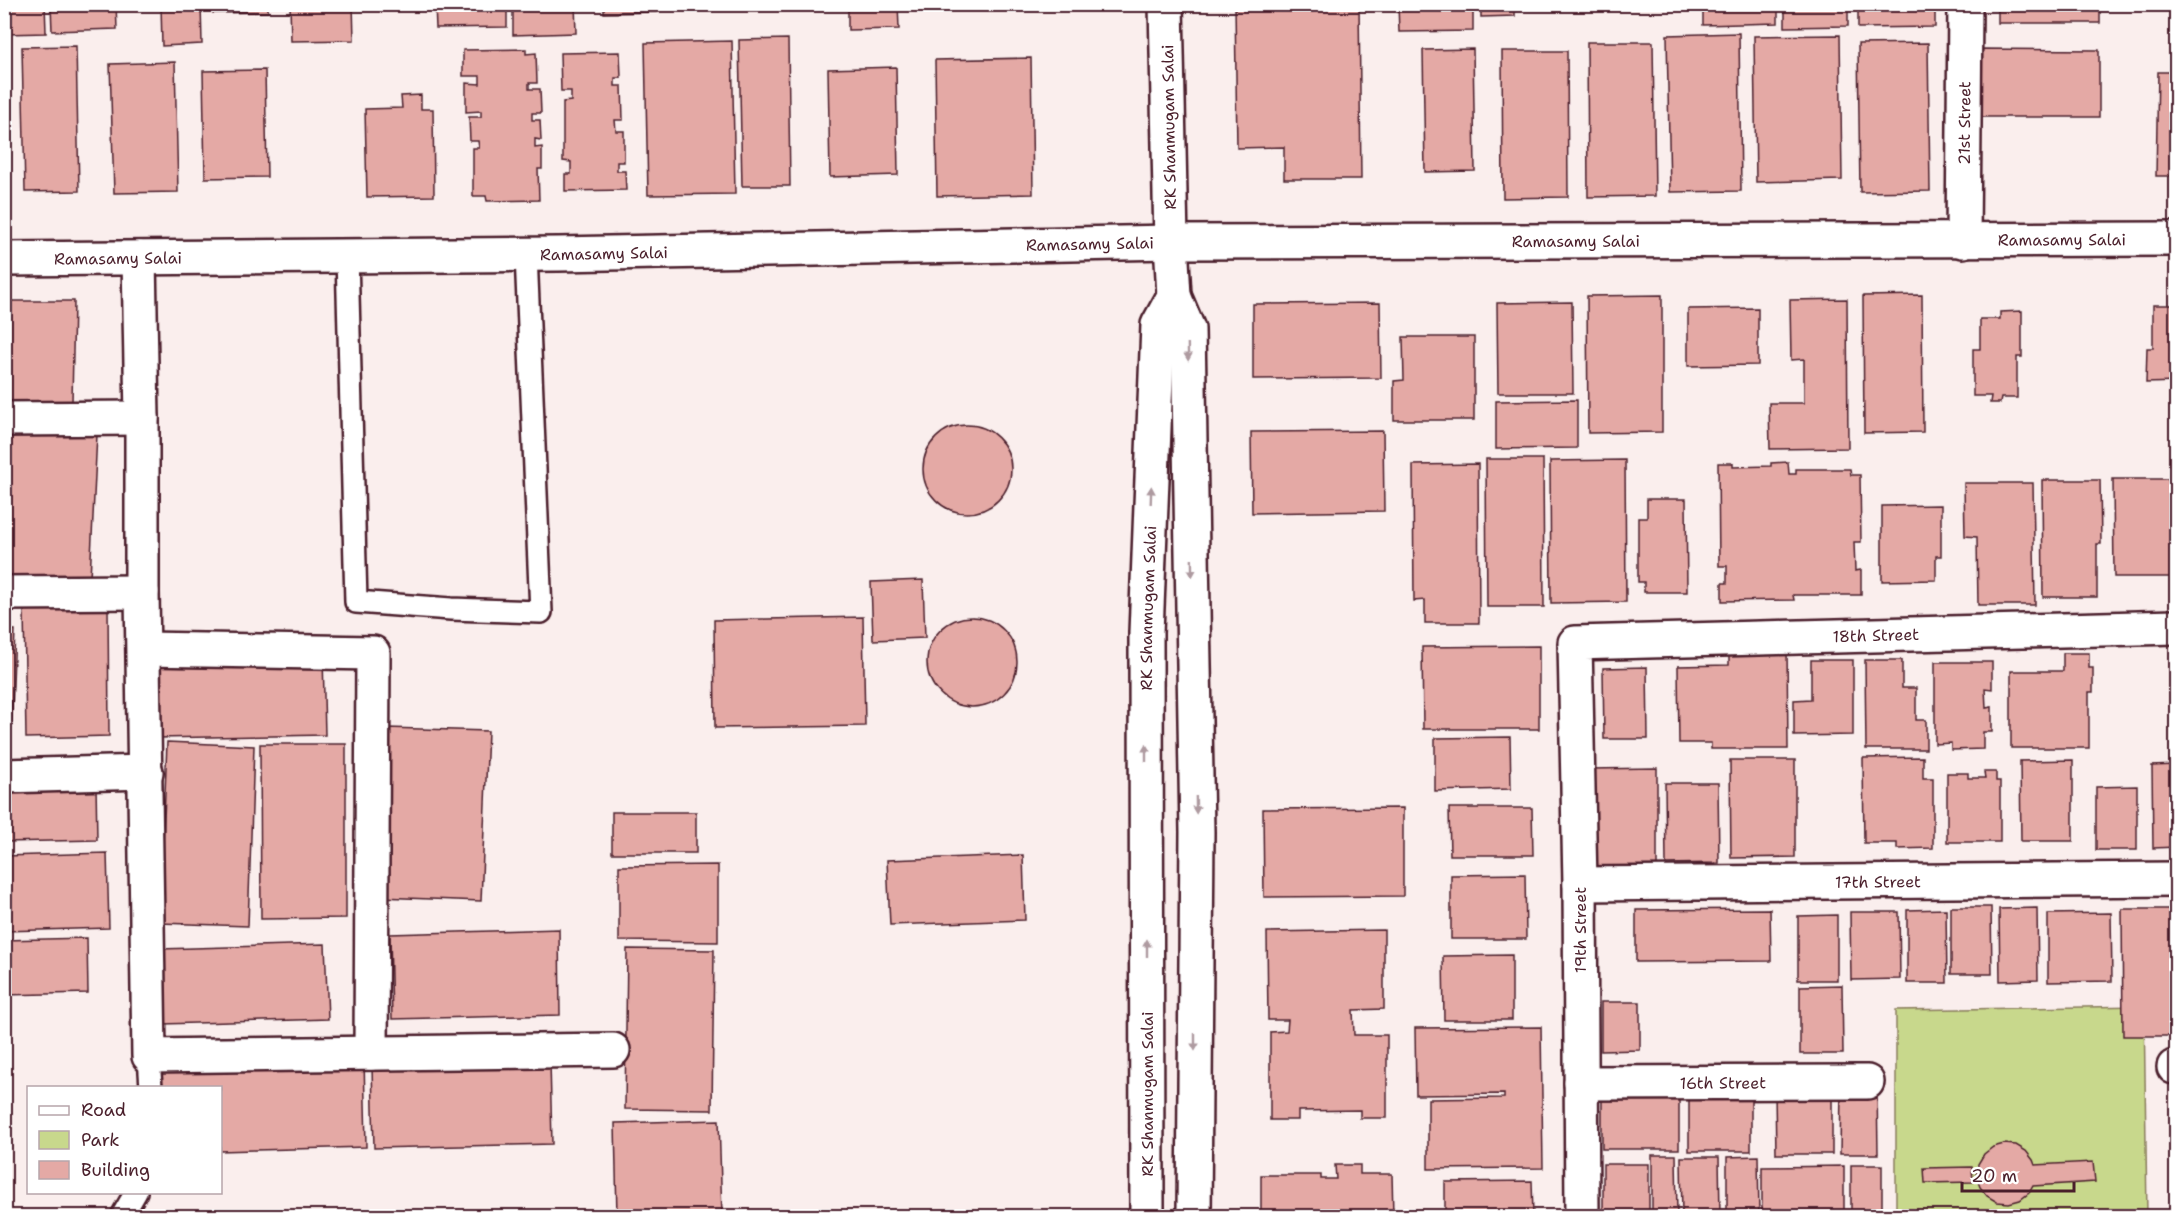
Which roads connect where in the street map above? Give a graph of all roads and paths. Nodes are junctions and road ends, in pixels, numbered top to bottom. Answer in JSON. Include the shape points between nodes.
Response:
{"nodes":[{"id":1,"x":1166,"y":4,"type":"edge"},
{"id":2,"x":1965,"y":4,"type":"edge"},
{"id":3,"x":2176,"y":239,"type":"edge"},
{"id":4,"x":1963,"y":241,"type":"junction"},
{"id":5,"x":1171,"y":242,"type":"junction"},
{"id":6,"x":526,"y":254,"type":"junction"},
{"id":7,"x":347,"y":256,"type":"junction"},
{"id":8,"x":139,"y":258,"type":"junction"},
{"id":9,"x":4,"y":259,"type":"edge"},
{"id":10,"x":1174,"y":296,"type":"junction"},
{"id":11,"x":142,"y":418,"type":"junction"},
{"id":12,"x":4,"y":419,"type":"edge"},
{"id":13,"x":142,"y":592,"type":"junction"},
{"id":14,"x":4,"y":593,"type":"edge"},
{"id":15,"x":2176,"y":627,"type":"edge"},
{"id":16,"x":1575,"y":643,"type":"joint"},
{"id":17,"x":144,"y":649,"type":"junction"},
{"id":18,"x":146,"y":772,"type":"junction"},
{"id":19,"x":4,"y":776,"type":"edge"},
{"id":20,"x":2176,"y":879,"type":"edge"},
{"id":21,"x":1580,"y":884,"type":"junction"},
{"id":22,"x":1147,"y":989,"type":"junction"},
{"id":23,"x":1196,"y":992,"type":"junction"},
{"id":24,"x":613,"y":1050,"type":"dead end"},
{"id":25,"x":371,"y":1053,"type":"junction"},
{"id":26,"x":150,"y":1072,"type":"edge"},
{"id":27,"x":1867,"y":1082,"type":"dead end"},
{"id":28,"x":1581,"y":1083,"type":"junction"},
{"id":29,"x":135,"y":1194,"type":"edge"},
{"id":30,"x":122,"y":1216,"type":"edge"},
{"id":31,"x":1148,"y":1216,"type":"edge"},
{"id":32,"x":1194,"y":1216,"type":"edge"},
{"id":33,"x":1582,"y":1216,"type":"edge"}],
"edges":[{"from":1,"to":5,"type":"street","name":"RK Shanmugam Salai"},
{"from":2,"to":4,"type":"street","name":"21st Street"},
{"from":3,"to":4,"type":"street","name":"Ramasamy Salai"},
{"from":4,"to":5,"type":"street","name":"Ramasamy Salai"},
{"from":5,"to":6,"type":"street","name":"Ramasamy Salai"},
{"from":5,"to":10,"type":"street","name":"RK Shanmugam Salai"},
{"from":6,"to":7,"type":"street","name":"Ramasamy Salai"},
{"from":6,"to":7,"type":"lane","via":[[541,612],[356,602]]},
{"from":7,"to":8,"type":"street","name":"Ramasamy Salai"},
{"from":8,"to":9,"type":"street","name":"Ramasamy Salai"},
{"from":8,"to":11,"type":"street"},
{"from":22,"to":10,"type":"street","name":"RK Shanmugam Salai","one_way":true,"via":[[1146,633],[1158,325]]},
{"from":10,"to":23,"type":"street","one_way":true,"via":[[1188,329]]},
{"from":11,"to":12,"type":"street"},
{"from":11,"to":13,"type":"street"},
{"from":13,"to":14,"type":"street"},
{"from":13,"to":17,"type":"street"},
{"from":15,"to":16,"type":"street","name":"18th Street"},
{"from":16,"to":21,"type":"street","name":"19th Street"},
{"from":17,"to":18,"type":"street"},
{"from":17,"to":25,"type":"street","via":[[373,653]]},
{"from":18,"to":19,"type":"street"},
{"from":18,"to":26,"type":"street"},
{"from":20,"to":21,"type":"street","name":"17th Street"},
{"from":21,"to":28,"type":"street","name":"19th Street"},
{"from":22,"to":23,"type":"street"},
{"from":22,"to":31,"type":"street","name":"RK Shanmugam Salai"},
{"from":23,"to":32,"type":"street","one_way":true},
{"from":24,"to":25,"type":"street"},
{"from":25,"to":26,"type":"street"},
{"from":27,"to":28,"type":"street","name":"16th Street"},
{"from":28,"to":33,"type":"street","name":"19th Street"},
{"from":29,"to":30,"type":"lane"}]}
